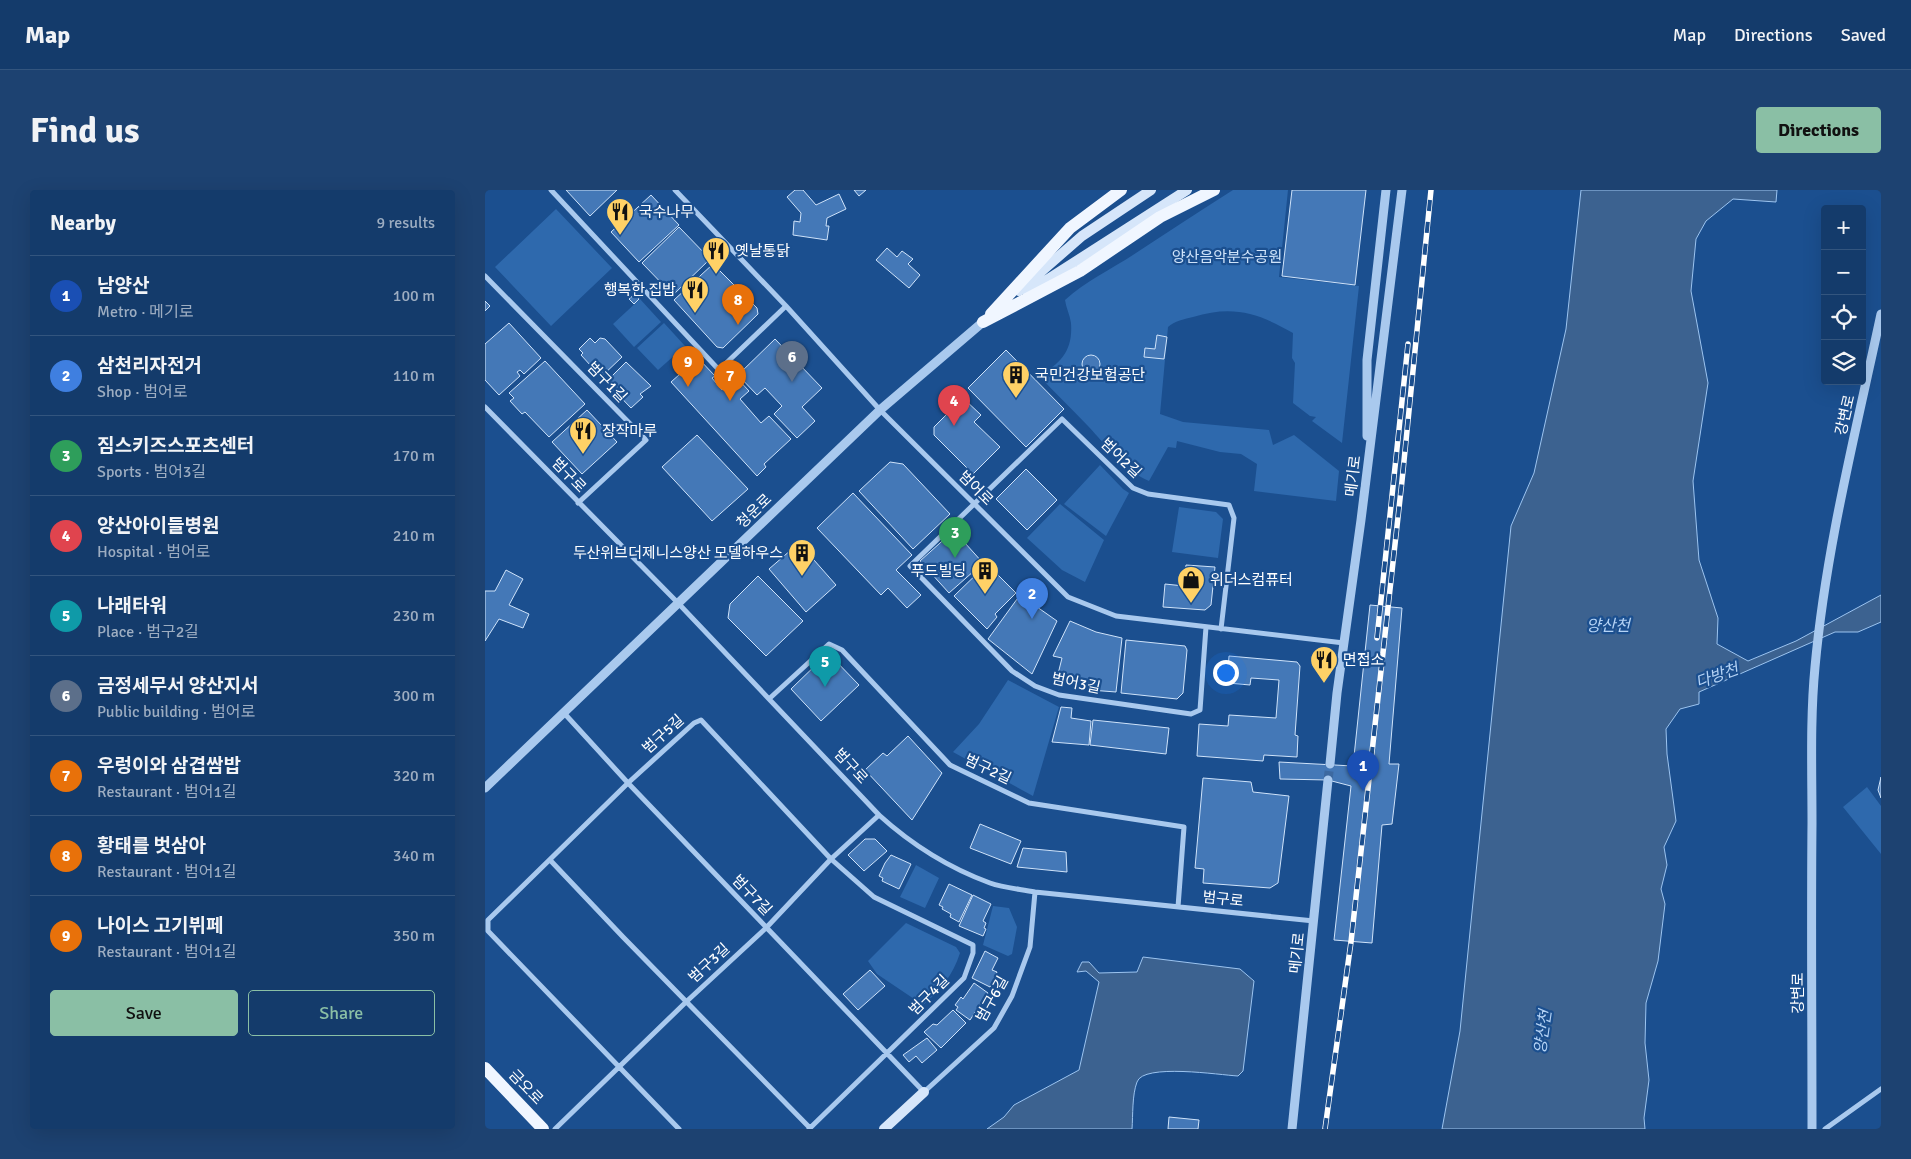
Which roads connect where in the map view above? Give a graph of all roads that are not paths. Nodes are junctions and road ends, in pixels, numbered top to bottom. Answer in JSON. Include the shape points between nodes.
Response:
{"nodes":[{"id":1,"x":551,"y":190,"type":"edge"},
{"id":2,"x":675,"y":190,"type":"edge"},
{"id":3,"x":1121,"y":190,"type":"edge"},
{"id":4,"x":1151,"y":190,"type":"edge"},
{"id":5,"x":1187,"y":190,"type":"edge"},
{"id":6,"x":1214,"y":190,"type":"edge"},
{"id":7,"x":1386,"y":190,"type":"edge"},
{"id":8,"x":1401,"y":190,"type":"edge"},
{"id":9,"x":485,"y":276,"type":"edge"},
{"id":10,"x":786,"y":306,"type":"junction"},
{"id":11,"x":1881,"y":314,"type":"edge"},
{"id":12,"x":983,"y":322,"type":"junction"},
{"id":13,"x":485,"y":407,"type":"edge"},
{"id":14,"x":880,"y":410,"type":"junction"},
{"id":15,"x":1367,"y":474,"type":"junction"},
{"id":16,"x":578,"y":503,"type":"junction"},
{"id":17,"x":975,"y":504,"type":"junction"},
{"id":18,"x":678,"y":603,"type":"junction"},
{"id":19,"x":1206,"y":627,"type":"junction"},
{"id":20,"x":1221,"y":629,"type":"junction"},
{"id":21,"x":1344,"y":643,"type":"junction"},
{"id":22,"x":770,"y":698,"type":"junction"},
{"id":23,"x":564,"y":713,"type":"junction"},
{"id":24,"x":1329,"y":764,"type":"tunnel mouth"},
{"id":25,"x":1328,"y":780,"type":"tunnel mouth"},
{"id":26,"x":628,"y":783,"type":"junction"},
{"id":27,"x":485,"y":788,"type":"edge"},
{"id":28,"x":879,"y":815,"type":"junction"},
{"id":29,"x":831,"y":859,"type":"junction"},
{"id":30,"x":550,"y":860,"type":"junction"},
{"id":31,"x":1035,"y":892,"type":"junction"},
{"id":32,"x":1179,"y":907,"type":"junction"},
{"id":33,"x":1313,"y":921,"type":"junction"},
{"id":34,"x":766,"y":928,"type":"junction"},
{"id":35,"x":685,"y":1002,"type":"junction"},
{"id":36,"x":887,"y":1054,"type":"junction"},
{"id":37,"x":619,"y":1067,"type":"junction"},
{"id":38,"x":485,"y":1068,"type":"edge"},
{"id":39,"x":1881,"y":1089,"type":"edge"},
{"id":40,"x":924,"y":1092,"type":"junction"},
{"id":41,"x":543,"y":1129,"type":"edge"},
{"id":42,"x":555,"y":1129,"type":"edge"},
{"id":43,"x":679,"y":1129,"type":"edge"},
{"id":44,"x":810,"y":1129,"type":"edge"},
{"id":45,"x":883,"y":1129,"type":"edge"},
{"id":46,"x":1292,"y":1129,"type":"edge"},
{"id":47,"x":1812,"y":1129,"type":"edge"},
{"id":48,"x":1825,"y":1129,"type":"edge"}],
"edges":[{"from":1,"to":10,"type":"street","via":[[719,370]]},
{"from":2,"to":10,"type":"street","name":"범어로"},
{"from":3,"to":12,"type":"main road","via":[[1070,228]]},
{"from":4,"to":12,"type":"main road","via":[[1082,236]]},
{"from":5,"to":12,"type":"main road"},
{"from":6,"to":12,"type":"main road","via":[[1160,217],[1081,271]]},
{"from":7,"to":15,"type":"street","via":[[1367,360]]},
{"from":8,"to":15,"type":"street","name":"메기로"},
{"from":9,"to":16,"type":"street","name":"범구1길","via":[[646,440]]},
{"from":10,"to":14,"type":"street","name":"범어로"},
{"from":11,"to":47,"type":"street","name":"강변로","via":[[1828,565],[1815,669]]},
{"from":12,"to":14,"type":"street","name":"청운로"},
{"from":13,"to":16,"type":"street","name":"범구로"},
{"from":14,"to":17,"type":"street","name":"범어로"},
{"from":14,"to":18,"type":"street","name":"청운로"},
{"from":15,"to":21,"type":"street","name":"메기로"},
{"from":16,"to":18,"type":"street","name":"범구로"},
{"from":17,"to":19,"type":"street","name":"범어로","via":[[1068,597],[1116,616]]},
{"from":17,"to":19,"type":"street","name":"범어3길","via":[[910,566],[1012,671],[1035,686],[1059,694],[1191,714],[1200,710]]},
{"from":17,"to":20,"type":"street","name":"범어2길","via":[[1063,418],[1133,488],[1148,494],[1229,505],[1234,518]]},
{"from":18,"to":22,"type":"street","name":"범구로"},
{"from":18,"to":23,"type":"street","name":"청운로"},
{"from":19,"to":20,"type":"street","name":"범어로"},
{"from":20,"to":21,"type":"street","name":"범어로"},
{"from":21,"to":24,"type":"street","name":"메기로"},
{"from":22,"to":28,"type":"street","name":"범구로"},
{"from":22,"to":32,"type":"street","name":"범구2길","via":[[829,644],[841,650],[950,765],[1029,803],[1184,827]]},
{"from":23,"to":26,"type":"street","name":"범구7길"},
{"from":23,"to":27,"type":"street","name":"청운로"},
{"from":25,"to":33,"type":"street","name":"메기로"},
{"from":26,"to":29,"type":"street","name":"범구5길","via":[[701,720]]},
{"from":26,"to":30,"type":"street","name":"범구5길"},
{"from":26,"to":34,"type":"street","name":"범구7길"},
{"from":28,"to":29,"type":"street","name":"범구3길"},
{"from":28,"to":31,"type":"street","name":"범구로","via":[[899,834],[954,867],[991,884]]},
{"from":29,"to":34,"type":"street","name":"범구3길"},
{"from":29,"to":36,"type":"street","name":"범구4길","via":[[874,897],[973,945],[964,978]]},
{"from":30,"to":35,"type":"street"},
{"from":30,"to":37,"type":"street","name":"범구5길","via":[[488,920],[488,932]]},
{"from":31,"to":32,"type":"street","name":"범구로"},
{"from":31,"to":40,"type":"street","name":"범구6길","via":[[1030,947],[1012,996],[994,1028]]},
{"from":32,"to":33,"type":"street","name":"범구로"},
{"from":33,"to":46,"type":"street","name":"메기로"},
{"from":34,"to":35,"type":"street","name":"범구3길"},
{"from":34,"to":36,"type":"street","name":"범구7길"},
{"from":35,"to":37,"type":"street","name":"범구3길"},
{"from":35,"to":44,"type":"street","name":"범구4길"},
{"from":36,"to":40,"type":"street","name":"범구7길"},
{"from":36,"to":44,"type":"street","name":"범구4길"},
{"from":37,"to":42,"type":"street","name":"범구3길"},
{"from":37,"to":43,"type":"street"},
{"from":38,"to":41,"type":"main road","name":"금오로"},
{"from":39,"to":48,"type":"street"},
{"from":40,"to":45,"type":"main road"}]}
